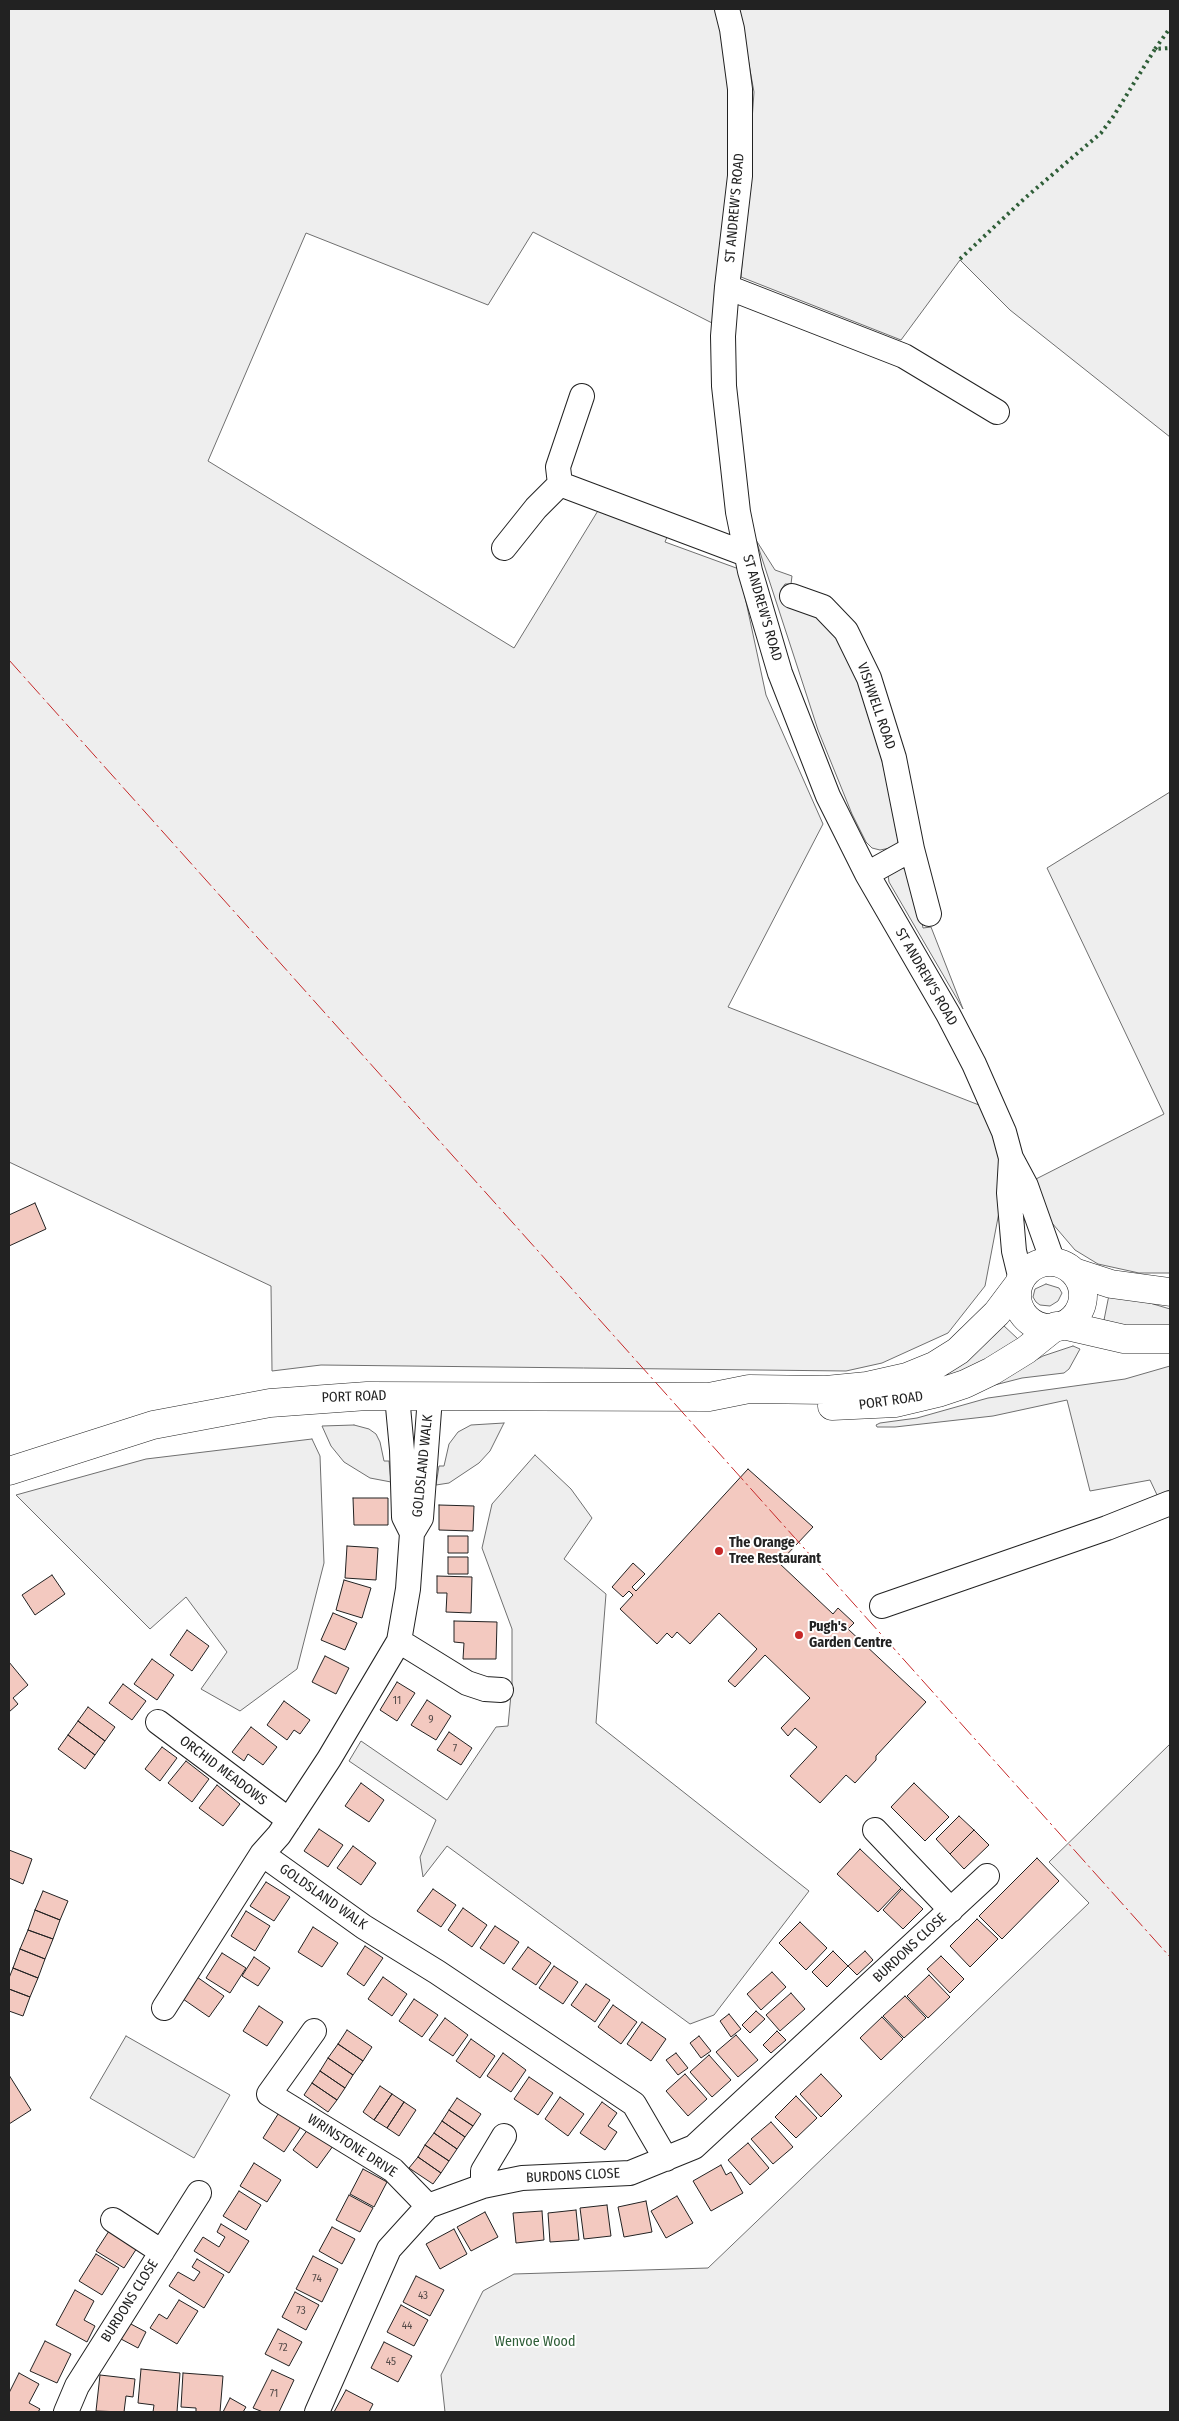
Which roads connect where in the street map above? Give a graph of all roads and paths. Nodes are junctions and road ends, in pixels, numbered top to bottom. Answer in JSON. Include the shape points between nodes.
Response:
{"nodes":[{"id":1,"x":726,"y":9,"type":"edge"},
{"id":2,"x":727,"y":287,"type":"junction"},
{"id":3,"x":582,"y":396,"type":"dead end"},
{"id":4,"x":997,"y":412,"type":"dead end"},
{"id":5,"x":560,"y":484,"type":"junction"},
{"id":6,"x":504,"y":548,"type":"dead end"},
{"id":7,"x":746,"y":554,"type":"junction"},
{"id":8,"x":792,"y":596,"type":"dead end"},
{"id":9,"x":912,"y":848,"type":"junction"},
{"id":10,"x":867,"y":874,"type":"junction"},
{"id":11,"x":928,"y":914,"type":"dead end"},
{"id":12,"x":1011,"y":1158,"type":"junction"},
{"id":13,"x":1064,"y":1267,"type":"junction"},
{"id":14,"x":1020,"y":1282,"type":"junction"},
{"id":15,"x":1167,"y":1294,"type":"edge"},
{"id":16,"x":1060,"y":1326,"type":"junction"},
{"id":17,"x":1170,"y":1339,"type":"edge"},
{"id":18,"x":397,"y":1396,"type":"junction"},
{"id":19,"x":430,"y":1397,"type":"junction"},
{"id":20,"x":709,"y":1397,"type":"junction"},
{"id":21,"x":9,"y":1471,"type":"edge"},
{"id":22,"x":1170,"y":1503,"type":"edge"},
{"id":23,"x":412,"y":1534,"type":"junction"},
{"id":24,"x":882,"y":1606,"type":"dead end"},
{"id":25,"x":399,"y":1642,"type":"junction"},
{"id":26,"x":501,"y":1690,"type":"dead end"},
{"id":27,"x":158,"y":1722,"type":"dead end"},
{"id":28,"x":289,"y":1820,"type":"junction"},
{"id":29,"x":875,"y":1830,"type":"dead end"},
{"id":30,"x":262,"y":1854,"type":"junction"},
{"id":31,"x":987,"y":1876,"type":"dead end"},
{"id":32,"x":951,"y":1910,"type":"junction"},
{"id":33,"x":164,"y":2008,"type":"dead end"},
{"id":34,"x":314,"y":2031,"type":"dead end"},
{"id":35,"x":504,"y":2136,"type":"dead end"},
{"id":36,"x":666,"y":2159,"type":"junction"},
{"id":37,"x":483,"y":2186,"type":"junction"},
{"id":38,"x":199,"y":2193,"type":"dead end"},
{"id":39,"x":428,"y":2206,"type":"junction"},
{"id":40,"x":113,"y":2220,"type":"dead end"},
{"id":41,"x":162,"y":2252,"type":"junction"},
{"id":42,"x":66,"y":2412,"type":"edge"},
{"id":43,"x":317,"y":2412,"type":"edge"}],
"edges":[{"from":1,"to":2,"type":"street","name":"ST ANDREW'S ROAD","via":[[740,89],[740,176]]},
{"from":2,"to":4,"type":"street","via":[[904,356]]},
{"from":2,"to":7,"type":"street","name":"ST ANDREW'S ROAD","via":[[723,336],[726,416]]},
{"from":3,"to":5,"type":"street","via":[[558,467]]},
{"from":5,"to":6,"type":"street"},
{"from":5,"to":7,"type":"street"},
{"from":7,"to":10,"type":"street","name":"ST ANDREW'S ROAD","via":[[769,637],[799,725],[828,796]]},
{"from":8,"to":9,"type":"street","name":"VISHWELL ROAD","via":[[824,607],[846,631],[869,678],[894,758]]},
{"from":9,"to":10,"type":"street"},
{"from":9,"to":11,"type":"street","name":"VISHWELL ROAD"},
{"from":10,"to":12,"type":"street","name":"ST ANDREW'S ROAD","via":[[948,1014],[990,1099]]},
{"from":12,"to":13,"type":"street","name":"ST ANDREW'S ROAD"},
{"from":12,"to":14,"type":"street","name":"ST ANDREW'S ROAD","via":[[1010,1203]]},
{"from":13,"to":14,"type":"main road","via":[[1042,1262],[1032,1267]]},
{"from":13,"to":15,"type":"main road","via":[[1111,1284]]},
{"from":13,"to":16,"type":"main road","via":[[1080,1281],[1083,1298],[1073,1319]]},
{"from":14,"to":16,"type":"main road","via":[[1019,1303],[1027,1319],[1048,1328]]},
{"from":14,"to":20,"type":"main road","name":"PORT ROAD","via":[[990,1320],[958,1351],[934,1366],[906,1377],[867,1386],[826,1390],[749,1390]]},
{"from":16,"to":17,"type":"main road","via":[[1124,1339]]},
{"from":16,"to":20,"type":"main road","name":"PORT ROAD","via":[[992,1371],[965,1384],[918,1399],[867,1406],[748,1406]]},
{"from":18,"to":19,"type":"main road","name":"PORT ROAD"},
{"from":18,"to":21,"type":"main road","name":"PORT ROAD","via":[[255,1404],[153,1425]]},
{"from":18,"to":23,"type":"street","name":"GOLDSLAND WALK","via":[[404,1517]]},
{"from":19,"to":20,"type":"main road","name":"PORT ROAD"},
{"from":19,"to":23,"type":"street","name":"GOLDSLAND WALK","via":[[421,1518]]},
{"from":22,"to":24,"type":"street"},
{"from":23,"to":25,"type":"street","name":"GOLDSLAND WALK","via":[[408,1590]]},
{"from":25,"to":26,"type":"street","via":[[467,1683]]},
{"from":25,"to":28,"type":"street","name":"GOLDSLAND WALK"},
{"from":27,"to":28,"type":"street","name":"ORCHID MEADOWS"},
{"from":28,"to":30,"type":"street","name":"GOLDSLAND WALK"},
{"from":29,"to":32,"type":"street","name":"BURDONS CLOSE"},
{"from":30,"to":33,"type":"street"},
{"from":30,"to":36,"type":"street","name":"GOLDSLAND WALK","via":[[364,1927],[634,2104]]},
{"from":31,"to":32,"type":"street","name":"BURDONS CLOSE"},
{"from":32,"to":36,"type":"street","name":"BURDONS CLOSE","via":[[694,2147]]},
{"from":34,"to":39,"type":"street","name":"WRINSTONE DRIVE","via":[[270,2094],[393,2170]]},
{"from":35,"to":37,"type":"street","via":[[482,2171]]},
{"from":36,"to":37,"type":"street","name":"BURDONS CLOSE","via":[[630,2173],[522,2178]]},
{"from":37,"to":39,"type":"street","name":"BURDONS CLOSE"},
{"from":38,"to":41,"type":"street","name":"BURDONS CLOSE"},
{"from":39,"to":43,"type":"street","name":"BURDONS CLOSE","via":[[389,2249]]},
{"from":40,"to":41,"type":"street"},
{"from":41,"to":42,"type":"street","name":"BURDONS CLOSE","via":[[77,2386]]}]}
